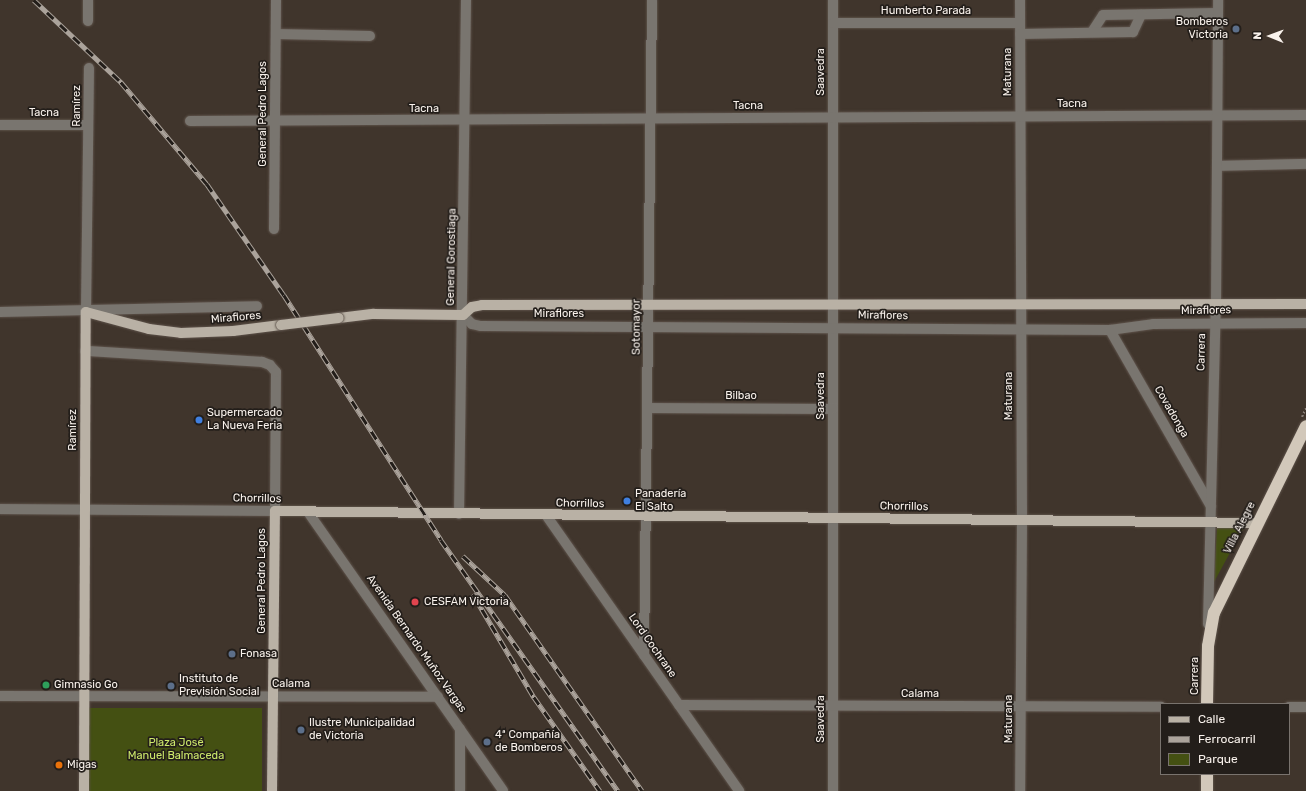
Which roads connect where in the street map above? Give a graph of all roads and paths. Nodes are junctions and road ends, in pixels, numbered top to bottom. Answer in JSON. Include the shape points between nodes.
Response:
{"nodes":[{"id":1,"x":88,"y":0,"type":"edge"},
{"id":2,"x":276,"y":0,"type":"edge"},
{"id":3,"x":466,"y":0,"type":"edge"},
{"id":4,"x":652,"y":0,"type":"edge"},
{"id":5,"x":832,"y":0,"type":"edge"},
{"id":6,"x":1020,"y":0,"type":"edge"},
{"id":7,"x":1218,"y":0,"type":"edge"},
{"id":8,"x":1217,"y":13,"type":"junction"},
{"id":9,"x":1141,"y":15,"type":"junction"},
{"id":10,"x":88,"y":21,"type":"dead end"},
{"id":11,"x":833,"y":23,"type":"junction"},
{"id":12,"x":1020,"y":23,"type":"junction"},
{"id":13,"x":1092,"y":32,"type":"junction"},
{"id":14,"x":276,"y":34,"type":"junction"},
{"id":15,"x":1020,"y":34,"type":"junction"},
{"id":16,"x":370,"y":36,"type":"dead end"},
{"id":17,"x":89,"y":68,"type":"dead end"},
{"id":18,"x":1217,"y":115,"type":"junction"},
{"id":19,"x":1306,"y":115,"type":"edge"},
{"id":20,"x":1020,"y":116,"type":"junction"},
{"id":21,"x":651,"y":118,"type":"junction"},
{"id":22,"x":833,"y":118,"type":"junction"},
{"id":23,"x":190,"y":121,"type":"dead end"},
{"id":24,"x":465,"y":121,"type":"junction"},
{"id":25,"x":276,"y":122,"type":"junction"},
{"id":26,"x":0,"y":125,"type":"edge"},
{"id":27,"x":88,"y":125,"type":"junction"},
{"id":28,"x":1306,"y":164,"type":"edge"},
{"id":29,"x":1217,"y":166,"type":"junction"},
{"id":30,"x":274,"y":229,"type":"dead end"},
{"id":31,"x":649,"y":304,"type":"junction"},
{"id":32,"x":1216,"y":304,"type":"junction"},
{"id":33,"x":1306,"y":304,"type":"edge"},
{"id":34,"x":833,"y":305,"type":"junction"},
{"id":35,"x":257,"y":306,"type":"dead end"},
{"id":36,"x":1021,"y":306,"type":"junction"},
{"id":37,"x":0,"y":312,"type":"edge"},
{"id":38,"x":86,"y":312,"type":"junction"},
{"id":39,"x":463,"y":315,"type":"junction"},
{"id":40,"x":1216,"y":323,"type":"junction"},
{"id":41,"x":1306,"y":323,"type":"edge"},
{"id":42,"x":649,"y":326,"type":"junction"},
{"id":43,"x":833,"y":327,"type":"junction"},
{"id":44,"x":1021,"y":330,"type":"junction"},
{"id":45,"x":1110,"y":330,"type":"junction"},
{"id":46,"x":85,"y":351,"type":"junction"},
{"id":47,"x":648,"y":408,"type":"junction"},
{"id":48,"x":833,"y":409,"type":"junction"},
{"id":49,"x":1306,"y":426,"type":"edge"},
{"id":50,"x":1211,"y":506,"type":"junction"},
{"id":51,"x":0,"y":509,"type":"edge"},
{"id":52,"x":85,"y":510,"type":"junction"},
{"id":53,"x":275,"y":511,"type":"junction"},
{"id":54,"x":308,"y":512,"type":"junction"},
{"id":55,"x":459,"y":514,"type":"junction"},
{"id":56,"x":546,"y":515,"type":"junction"},
{"id":57,"x":647,"y":516,"type":"junction"},
{"id":58,"x":834,"y":518,"type":"junction"},
{"id":59,"x":1022,"y":520,"type":"junction"},
{"id":60,"x":1211,"y":522,"type":"junction"},
{"id":61,"x":1257,"y":523,"type":"junction"},
{"id":62,"x":1208,"y":646,"type":"junction"},
{"id":63,"x":644,"y":655,"type":"junction"},
{"id":64,"x":0,"y":696,"type":"edge"},
{"id":65,"x":85,"y":696,"type":"junction"},
{"id":66,"x":273,"y":696,"type":"junction"},
{"id":67,"x":438,"y":697,"type":"junction"},
{"id":68,"x":1207,"y":703,"type":"edge"},
{"id":69,"x":679,"y":705,"type":"junction"},
{"id":70,"x":834,"y":705,"type":"junction"},
{"id":71,"x":1021,"y":706,"type":"junction"},
{"id":72,"x":1160,"y":707,"type":"edge"},
{"id":73,"x":1290,"y":707,"type":"edge"},
{"id":74,"x":1306,"y":707,"type":"edge"},
{"id":75,"x":460,"y":728,"type":"junction"},
{"id":76,"x":1207,"y":775,"type":"edge"},
{"id":77,"x":84,"y":791,"type":"edge"},
{"id":78,"x":272,"y":791,"type":"edge"},
{"id":79,"x":460,"y":791,"type":"edge"},
{"id":80,"x":504,"y":791,"type":"edge"},
{"id":81,"x":739,"y":791,"type":"edge"},
{"id":82,"x":834,"y":791,"type":"edge"},
{"id":83,"x":1020,"y":791,"type":"edge"},
{"id":84,"x":1207,"y":791,"type":"edge"}],
"edges":[{"from":1,"to":10,"type":"street"},
{"from":2,"to":14,"type":"street","name":"General Pedro Lagos"},
{"from":3,"to":24,"type":"street","name":"General Gorostiaga"},
{"from":4,"to":21,"type":"street","name":"Sotomayor"},
{"from":5,"to":11,"type":"street","name":"Saavedra"},
{"from":6,"to":12,"type":"street","name":"Maturana"},
{"from":7,"to":8,"type":"street","name":"Carrera"},
{"from":8,"to":9,"type":"street"},
{"from":8,"to":18,"type":"street","name":"Carrera"},
{"from":9,"to":13,"type":"street","via":[[1103,15]]},
{"from":9,"to":13,"type":"street","via":[[1133,32]]},
{"from":11,"to":12,"type":"street","name":"Humberto Parada"},
{"from":11,"to":22,"type":"street","name":"Saavedra"},
{"from":12,"to":15,"type":"street","name":"Maturana"},
{"from":13,"to":15,"type":"street"},
{"from":14,"to":16,"type":"street"},
{"from":14,"to":25,"type":"street","name":"General Pedro Lagos"},
{"from":15,"to":20,"type":"street","name":"Maturana"},
{"from":17,"to":27,"type":"street","name":"Ramírez"},
{"from":18,"to":19,"type":"street","name":"Tacna"},
{"from":18,"to":20,"type":"street","name":"Tacna"},
{"from":18,"to":29,"type":"street","name":"Carrera"},
{"from":20,"to":22,"type":"street","name":"Tacna"},
{"from":20,"to":36,"type":"street","name":"Maturana"},
{"from":21,"to":22,"type":"street","name":"Tacna"},
{"from":21,"to":24,"type":"street","name":"Tacna"},
{"from":21,"to":31,"type":"street","name":"Sotomayor"},
{"from":22,"to":34,"type":"street","name":"Saavedra"},
{"from":23,"to":25,"type":"street","name":"Tacna"},
{"from":24,"to":25,"type":"street","name":"Tacna"},
{"from":24,"to":39,"type":"street","name":"General Gorostiaga"},
{"from":25,"to":30,"type":"street","name":"General Pedro Lagos"},
{"from":26,"to":27,"type":"street","name":"Tacna"},
{"from":27,"to":38,"type":"street","name":"Ramírez"},
{"from":28,"to":29,"type":"street"},
{"from":29,"to":32,"type":"street","name":"Carrera"},
{"from":31,"to":34,"type":"main road","name":"Miraflores"},
{"from":31,"to":39,"type":"main road","name":"Miraflores","via":[[482,306],[472,307]]},
{"from":31,"to":42,"type":"street","name":"Sotomayor"},
{"from":32,"to":33,"type":"main road","name":"Miraflores"},
{"from":32,"to":36,"type":"main road","name":"Miraflores"},
{"from":32,"to":40,"type":"street","name":"Carrera"},
{"from":34,"to":36,"type":"main road","name":"Miraflores"},
{"from":34,"to":43,"type":"street","name":"Saavedra"},
{"from":35,"to":38,"type":"street","name":"Miraflores","via":[[108,309]]},
{"from":36,"to":44,"type":"street","name":"Maturana"},
{"from":37,"to":38,"type":"street","name":"Miraflores"},
{"from":38,"to":39,"type":"main road","name":"Miraflores","bridge":true,"via":[[149,329],[181,333],[221,332],[374,314]]},
{"from":38,"to":46,"type":"main road","name":"Ramírez"},
{"from":39,"to":42,"type":"street","name":"Miraflores","via":[[472,324],[481,326]]},
{"from":39,"to":55,"type":"street","name":"General Gorostiaga"},
{"from":40,"to":41,"type":"street","name":"Miraflores"},
{"from":40,"to":45,"type":"street","name":"Miraflores","via":[[1154,324]]},
{"from":40,"to":50,"type":"street","name":"Carrera"},
{"from":42,"to":43,"type":"street","name":"Miraflores"},
{"from":42,"to":47,"type":"street","name":"Sotomayor"},
{"from":43,"to":44,"type":"street","name":"Miraflores"},
{"from":43,"to":48,"type":"street","name":"Saavedra"},
{"from":44,"to":45,"type":"street","name":"Miraflores"},
{"from":44,"to":59,"type":"street","name":"Maturana"},
{"from":45,"to":50,"type":"street","name":"Covadonga"},
{"from":46,"to":52,"type":"main road","name":"Ramírez"},
{"from":46,"to":53,"type":"street","name":"General Pedro Lagos","via":[[262,362],[270,365],[276,372]]},
{"from":47,"to":48,"type":"street","name":"Bilbao"},
{"from":47,"to":57,"type":"street","name":"Sotomayor"},
{"from":48,"to":58,"type":"street","name":"Saavedra"},
{"from":49,"to":61,"type":"highway","name":"Villa Alegre"},
{"from":50,"to":60,"type":"street","name":"Carrera"},
{"from":51,"to":52,"type":"street","name":"Chorrillos"},
{"from":52,"to":53,"type":"street","name":"Chorrillos"},
{"from":52,"to":65,"type":"main road","name":"Ramírez"},
{"from":53,"to":54,"type":"main road","name":"Chorrillos"},
{"from":53,"to":66,"type":"main road","name":"General Pedro Lagos"},
{"from":54,"to":55,"type":"main road","name":"Chorrillos"},
{"from":54,"to":67,"type":"street","name":"Avenida Bernardo Muñoz Vargas"},
{"from":55,"to":56,"type":"main road","name":"Chorrillos"},
{"from":56,"to":57,"type":"main road","name":"Chorrillos"},
{"from":56,"to":63,"type":"street","name":"Lord Cochrane"},
{"from":57,"to":58,"type":"main road","name":"Chorrillos"},
{"from":57,"to":63,"type":"street","name":"Sotomayor"},
{"from":58,"to":59,"type":"main road","name":"Chorrillos"},
{"from":58,"to":70,"type":"street","name":"Saavedra"},
{"from":59,"to":60,"type":"main road","name":"Chorrillos"},
{"from":59,"to":71,"type":"street","name":"Maturana"},
{"from":60,"to":61,"type":"main road","name":"Chorrillos"},
{"from":60,"to":62,"type":"street","name":"Carrera"},
{"from":61,"to":62,"type":"highway","name":"Villa Alegre","via":[[1218,600]]},
{"from":62,"to":68,"type":"highway","name":"Carrera"},
{"from":63,"to":69,"type":"street","name":"Lord Cochrane"},
{"from":64,"to":65,"type":"street","name":"Calama"},
{"from":65,"to":66,"type":"street","name":"Calama"},
{"from":65,"to":77,"type":"main road","name":"Ramírez"},
{"from":66,"to":67,"type":"street","name":"Calama"},
{"from":66,"to":78,"type":"main road","name":"General Pedro Lagos"},
{"from":67,"to":75,"type":"street","name":"Avenida Bernardo Muñoz Vargas"},
{"from":69,"to":70,"type":"street","name":"Calama"},
{"from":69,"to":81,"type":"street","name":"Lord Cochrane"},
{"from":70,"to":71,"type":"street","name":"Calama"},
{"from":70,"to":82,"type":"street","name":"Saavedra"},
{"from":71,"to":72,"type":"street","name":"Calama"},
{"from":71,"to":83,"type":"street","name":"Maturana"},
{"from":73,"to":74,"type":"street"},
{"from":75,"to":79,"type":"street"},
{"from":75,"to":80,"type":"street","name":"Avenida Bernardo Muñoz Vargas"},
{"from":76,"to":84,"type":"highway"}]}
